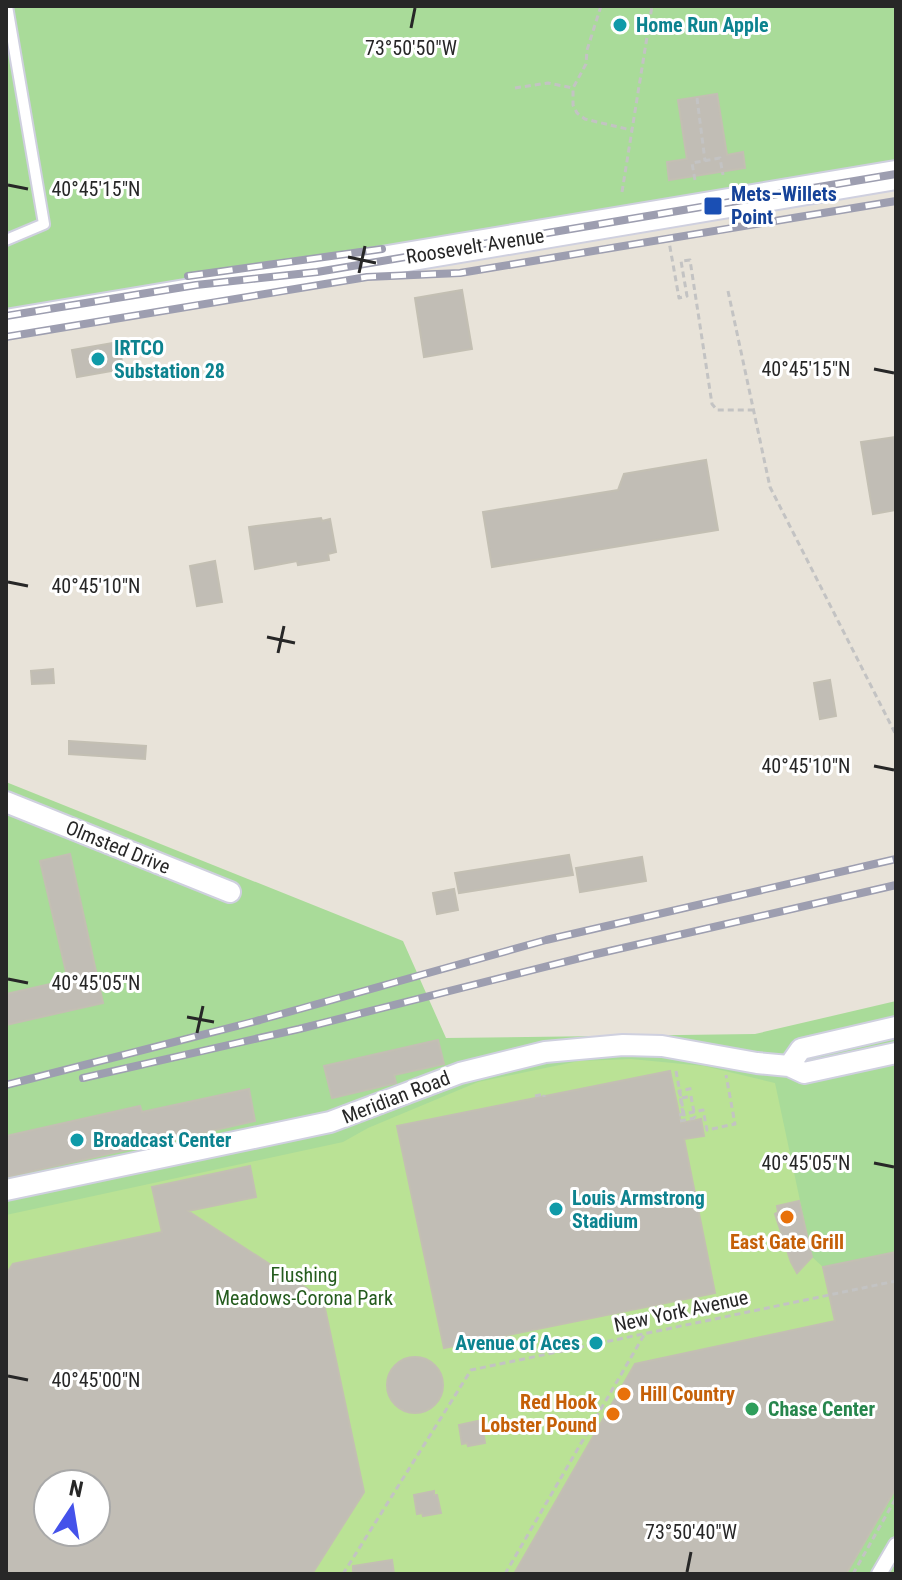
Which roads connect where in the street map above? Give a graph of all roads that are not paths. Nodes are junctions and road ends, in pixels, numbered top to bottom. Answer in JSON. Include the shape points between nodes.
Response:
{"nodes":[{"id":1,"x":7,"y":6,"type":"edge"},
{"id":2,"x":896,"y":175,"type":"edge"},
{"id":3,"x":6,"y":240,"type":"edge"},
{"id":4,"x":6,"y":324,"type":"edge"},
{"id":5,"x":6,"y":802,"type":"edge"},
{"id":6,"x":230,"y":892,"type":"dead end"},
{"id":7,"x":896,"y":1027,"type":"edge"},
{"id":8,"x":896,"y":1053,"type":"edge"},
{"id":9,"x":789,"y":1066,"type":"junction"},
{"id":10,"x":6,"y":1190,"type":"edge"},
{"id":11,"x":896,"y":1545,"type":"edge"},
{"id":12,"x":879,"y":1574,"type":"edge"}],
"edges":[{"from":1,"to":3,"type":"lane","via":[[44,224]]},
{"from":2,"to":4,"type":"main road","name":"Roosevelt Avenue"},
{"from":5,"to":6,"type":"street","name":"Olmsted Drive"},
{"from":7,"to":9,"type":"street","via":[[801,1049]]},
{"from":8,"to":9,"type":"street","name":"Meridian Road","via":[[804,1073]]},
{"from":9,"to":10,"type":"street","name":"Meridian Road","via":[[662,1046],[545,1052],[460,1073],[330,1122]]},
{"from":11,"to":12,"type":"street"}]}
